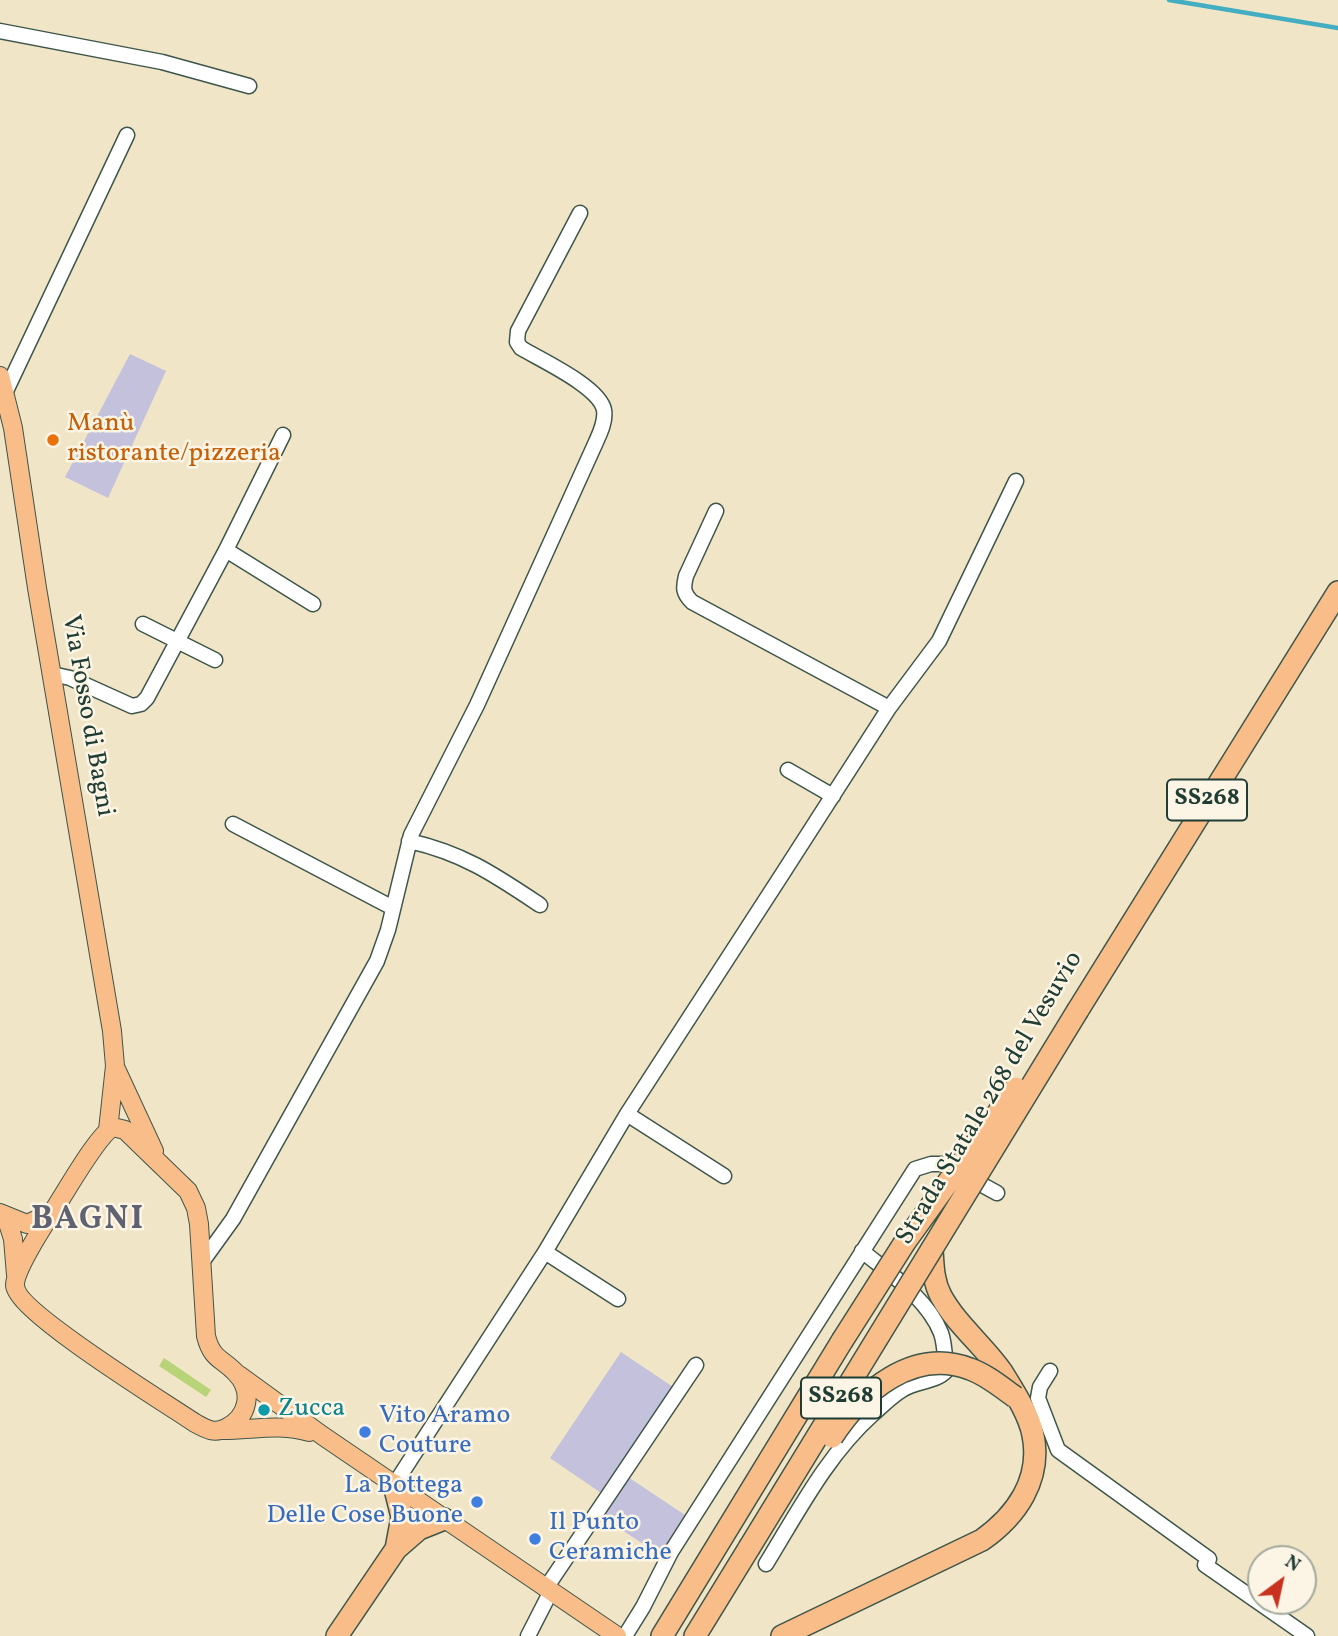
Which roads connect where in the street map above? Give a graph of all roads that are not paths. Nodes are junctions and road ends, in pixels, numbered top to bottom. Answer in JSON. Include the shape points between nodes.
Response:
{"nodes":[{"id":1,"x":0,"y":31,"type":"edge"},
{"id":2,"x":249,"y":86,"type":"dead end"},
{"id":3,"x":127,"y":135,"type":"dead end"},
{"id":4,"x":580,"y":213,"type":"dead end"},
{"id":5,"x":2,"y":385,"type":"edge"},
{"id":6,"x":283,"y":435,"type":"dead end"},
{"id":7,"x":1016,"y":481,"type":"dead end"},
{"id":8,"x":716,"y":511,"type":"dead end"},
{"id":9,"x":226,"y":550,"type":"junction"},
{"id":10,"x":1338,"y":592,"type":"edge"},
{"id":11,"x":313,"y":604,"type":"dead end"},
{"id":12,"x":143,"y":624,"type":"dead end"},
{"id":13,"x":178,"y":642,"type":"junction"},
{"id":14,"x":215,"y":660,"type":"dead end"},
{"id":15,"x":52,"y":674,"type":"junction"},
{"id":16,"x":889,"y":708,"type":"junction"},
{"id":17,"x":788,"y":770,"type":"dead end"},
{"id":18,"x":833,"y":796,"type":"junction"},
{"id":19,"x":233,"y":824,"type":"dead end"},
{"id":20,"x":409,"y":841,"type":"junction"},
{"id":21,"x":540,"y":905,"type":"dead end"},
{"id":22,"x":393,"y":908,"type":"junction"},
{"id":23,"x":1078,"y":1010,"type":"junction"},
{"id":24,"x":115,"y":1066,"type":"junction"},
{"id":25,"x":627,"y":1114,"type":"junction"},
{"id":26,"x":108,"y":1130,"type":"junction"},
{"id":27,"x":160,"y":1164,"type":"junction"},
{"id":28,"x":724,"y":1175,"type":"dead end"},
{"id":29,"x":997,"y":1193,"type":"dead end"},
{"id":30,"x":52,"y":1213,"type":"junction"},
{"id":31,"x":3,"y":1215,"type":"edge"},
{"id":32,"x":932,"y":1249,"type":"junction"},
{"id":33,"x":862,"y":1251,"type":"junction"},
{"id":34,"x":545,"y":1252,"type":"junction"},
{"id":35,"x":202,"y":1262,"type":"junction"},
{"id":36,"x":16,"y":1275,"type":"junction"},
{"id":37,"x":618,"y":1299,"type":"dead end"},
{"id":38,"x":696,"y":1365,"type":"dead end"},
{"id":39,"x":1050,"y":1371,"type":"dead end"},
{"id":40,"x":236,"y":1373,"type":"junction"},
{"id":41,"x":1015,"y":1397,"type":"junction"},
{"id":42,"x":223,"y":1430,"type":"junction"},
{"id":43,"x":323,"y":1436,"type":"junction"},
{"id":44,"x":394,"y":1485,"type":"junction"},
{"id":45,"x":444,"y":1519,"type":"junction"},
{"id":46,"x":749,"y":1548,"type":"junction"},
{"id":47,"x":396,"y":1549,"type":"junction"},
{"id":48,"x":766,"y":1564,"type":"dead end"},
{"id":49,"x":549,"y":1589,"type":"junction"},
{"id":50,"x":337,"y":1636,"type":"edge"},
{"id":51,"x":528,"y":1636,"type":"edge"},
{"id":52,"x":617,"y":1636,"type":"edge"},
{"id":53,"x":625,"y":1636,"type":"edge"},
{"id":54,"x":662,"y":1636,"type":"edge"},
{"id":55,"x":695,"y":1636,"type":"edge"},
{"id":56,"x":782,"y":1636,"type":"edge"},
{"id":57,"x":1307,"y":1636,"type":"edge"}],
"edges":[{"from":1,"to":2,"type":"street","via":[[162,62]]},
{"from":3,"to":5,"type":"street"},
{"from":4,"to":20,"type":"street","via":[[518,331],[517,342],[595,394],[604,408],[604,420],[477,705]]},
{"from":5,"to":15,"type":"main road","name":"Via Fosso di Bagni","via":[[13,428]]},
{"from":6,"to":9,"type":"street"},
{"from":7,"to":16,"type":"street","via":[[939,641]]},
{"from":8,"to":16,"type":"street","via":[[686,576],[685,595]]},
{"from":9,"to":11,"type":"street"},
{"from":9,"to":13,"type":"street"},
{"from":10,"to":23,"type":"highway","name":"Strada Statale 268 del Vesuvio","number":"SS268"},
{"from":12,"to":13,"type":"street"},
{"from":13,"to":14,"type":"street"},
{"from":13,"to":15,"type":"street","via":[[141,704],[121,704],[70,678]]},
{"from":15,"to":24,"type":"main road","name":"Via Fosso di Bagni"},
{"from":16,"to":18,"type":"street"},
{"from":17,"to":18,"type":"street"},
{"from":18,"to":25,"type":"street"},
{"from":19,"to":22,"type":"street"},
{"from":20,"to":21,"type":"street","via":[[471,861]]},
{"from":20,"to":22,"type":"street"},
{"from":22,"to":35,"type":"street","via":[[377,961],[233,1219]]},
{"from":23,"to":32,"type":"highway","name":"Strada Statale 268 del Vesuvio","number":"SS268","bridge":true},
{"from":23,"to":54,"type":"highway","bridge":true,"via":[[918,1223]]},
{"from":24,"to":26,"type":"main road","name":"Via Fosso di Bagni"},
{"from":24,"to":27,"type":"main road","name":"Via Fosso di Bagni"},
{"from":25,"to":28,"type":"street"},
{"from":25,"to":34,"type":"street"},
{"from":26,"to":27,"type":"main road","via":[[125,1130]]},
{"from":26,"to":30,"type":"main road"},
{"from":27,"to":35,"type":"main road","via":[[188,1191],[196,1208]]},
{"from":29,"to":33,"type":"street","via":[[944,1164],[915,1169]]},
{"from":30,"to":31,"type":"main road","via":[[27,1224]]},
{"from":30,"to":36,"type":"main road"},
{"from":31,"to":36,"type":"main road","via":[[13,1239]]},
{"from":32,"to":41,"type":"highway","bridge":true,"via":[[933,1274],[942,1297]]},
{"from":32,"to":46,"type":"highway","name":"Strada Statale 268 del Vesuvio","number":"SS268","bridge":true},
{"from":33,"to":48,"type":"street","via":[[924,1306],[941,1334],[946,1371],[941,1377],[902,1390],[864,1423],[816,1483]]},
{"from":33,"to":53,"type":"street","via":[[671,1552]]},
{"from":34,"to":37,"type":"street"},
{"from":34,"to":44,"type":"street"},
{"from":35,"to":40,"type":"main road","via":[[208,1346]]},
{"from":36,"to":42,"type":"main road","via":[[18,1297],[55,1328],[195,1423]]},
{"from":38,"to":49,"type":"street"},
{"from":39,"to":57,"type":"street","via":[[1038,1398],[1058,1450],[1209,1559],[1205,1565]]},
{"from":40,"to":42,"type":"main road","via":[[244,1386],[246,1407],[236,1422]]},
{"from":40,"to":43,"type":"main road"},
{"from":41,"to":46,"type":"highway","bridge":true,"via":[[989,1378],[951,1364],[897,1373],[848,1415],[787,1503]]},
{"from":41,"to":56,"type":"highway","via":[[1033,1435],[1034,1455],[1028,1486],[1009,1519],[931,1565]]},
{"from":42,"to":43,"type":"main road","via":[[293,1427]]},
{"from":43,"to":44,"type":"main road"},
{"from":44,"to":45,"type":"main road"},
{"from":44,"to":47,"type":"highway","via":[[402,1517]]},
{"from":45,"to":47,"type":"highway","via":[[419,1529]]},
{"from":45,"to":49,"type":"main road"},
{"from":46,"to":55,"type":"highway","name":"Strada Statale 268 del Vesuvio","number":"SS268"},
{"from":47,"to":50,"type":"highway"},
{"from":49,"to":51,"type":"street"},
{"from":49,"to":52,"type":"main road"}]}
